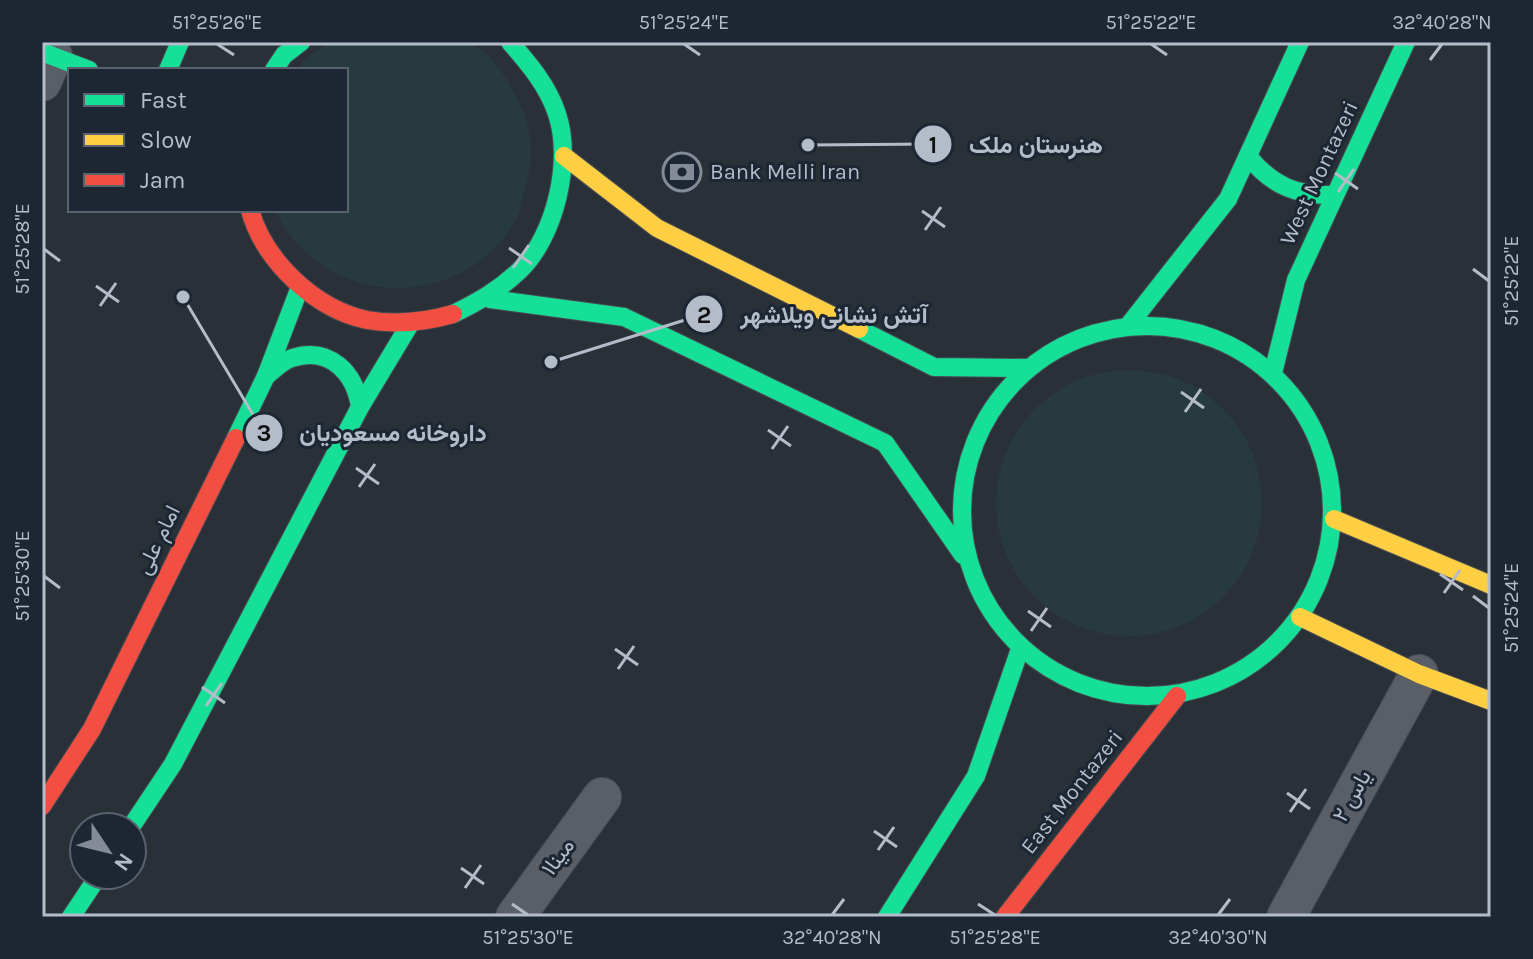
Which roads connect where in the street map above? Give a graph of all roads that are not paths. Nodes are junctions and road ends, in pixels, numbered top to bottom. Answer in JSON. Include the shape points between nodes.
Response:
{"nodes":[{"id":1,"x":180,"y":42,"type":"edge"},
{"id":2,"x":301,"y":42,"type":"edge"},
{"id":3,"x":510,"y":42,"type":"edge"},
{"id":4,"x":1300,"y":42,"type":"edge"},
{"id":5,"x":1406,"y":42,"type":"edge"},
{"id":6,"x":263,"y":46,"type":"dead end"},
{"id":7,"x":545,"y":53,"type":"dead end"},
{"id":8,"x":46,"y":63,"type":"edge"},
{"id":9,"x":279,"y":63,"type":"edge"},
{"id":10,"x":77,"y":68,"type":"edge"},
{"id":11,"x":169,"y":68,"type":"edge"},
{"id":12,"x":539,"y":76,"type":"junction"},
{"id":13,"x":564,"y":156,"type":"junction"},
{"id":14,"x":1248,"y":156,"type":"junction"},
{"id":15,"x":1335,"y":195,"type":"junction"},
{"id":16,"x":251,"y":212,"type":"edge"},
{"id":17,"x":300,"y":287,"type":"junction"},
{"id":18,"x":490,"y":299,"type":"junction"},
{"id":19,"x":410,"y":324,"type":"junction"},
{"id":20,"x":1128,"y":326,"type":"junction"},
{"id":21,"x":1028,"y":368,"type":"junction"},
{"id":22,"x":1273,"y":373,"type":"junction"},
{"id":23,"x":266,"y":376,"type":"junction"},
{"id":24,"x":360,"y":407,"type":"junction"},
{"id":25,"x":1334,"y":519,"type":"junction"},
{"id":26,"x":967,"y":559,"type":"junction"},
{"id":27,"x":1491,"y":585,"type":"edge"},
{"id":28,"x":1300,"y":617,"type":"junction"},
{"id":29,"x":1020,"y":649,"type":"junction"},
{"id":30,"x":1419,"y":674,"type":"junction"},
{"id":31,"x":1177,"y":696,"type":"junction"},
{"id":32,"x":1491,"y":701,"type":"edge"},
{"id":33,"x":602,"y":797,"type":"dead end"},
{"id":34,"x":42,"y":806,"type":"edge"},
{"id":35,"x":142,"y":811,"type":"edge"},
{"id":36,"x":88,"y":891,"type":"edge"},
{"id":37,"x":71,"y":917,"type":"edge"},
{"id":38,"x":515,"y":917,"type":"edge"},
{"id":39,"x":887,"y":917,"type":"edge"},
{"id":40,"x":1005,"y":917,"type":"edge"},
{"id":41,"x":1286,"y":917,"type":"edge"}],
"edges":[{"from":1,"to":11,"type":"main road"},
{"from":2,"to":9,"type":"main road"},
{"from":3,"to":12,"type":"main road"},
{"from":4,"to":14,"type":"main road"},
{"from":5,"to":15,"type":"main road","name":"West Montazeri"},
{"from":6,"to":9,"type":"main road"},
{"from":7,"to":12,"type":"main road"},
{"from":8,"to":10,"type":"main road"},
{"from":12,"to":13,"type":"main road","via":[[557,114]]},
{"from":13,"to":18,"type":"main road","via":[[557,212],[531,261]]},
{"from":13,"to":21,"type":"main road","via":[[657,228],[934,367]]},
{"from":14,"to":15,"type":"main road","via":[[1260,172],[1294,194]]},
{"from":14,"to":20,"type":"main road","via":[[1228,199]]},
{"from":15,"to":22,"type":"main road","name":"West Montazeri","via":[[1296,280]]},
{"from":16,"to":17,"type":"main road","via":[[271,255]]},
{"from":17,"to":19,"type":"main road","via":[[358,317]]},
{"from":17,"to":23,"type":"main road","name":"امام علی"},
{"from":18,"to":19,"type":"main road","via":[[452,317]]},
{"from":18,"to":26,"type":"main road","via":[[624,317],[885,443]]},
{"from":19,"to":24,"type":"main road"},
{"from":20,"to":21,"type":"main road","via":[[1075,339]]},
{"from":20,"to":22,"type":"main road","via":[[1180,327],[1230,343]]},
{"from":21,"to":26,"type":"main road","via":[[993,407],[970,455],[960,507]]},
{"from":22,"to":25,"type":"main road","via":[[1307,415],[1328,465]]},
{"from":23,"to":24,"type":"main road","via":[[290,359],[326,359],[344,369],[356,387]]},
{"from":23,"to":34,"type":"main road","name":"امام علی","via":[[92,729]]},
{"from":24,"to":35,"type":"main road","via":[[173,764]]},
{"from":25,"to":27,"type":"main road"},
{"from":25,"to":28,"type":"main road","via":[[1324,571]]},
{"from":26,"to":29,"type":"main road","via":[[987,608]]},
{"from":28,"to":30,"type":"main road"},
{"from":28,"to":31,"type":"main road","via":[[1267,654],[1225,681]]},
{"from":29,"to":31,"type":"main road","via":[[1067,680],[1121,696]]},
{"from":29,"to":39,"type":"main road","via":[[976,776]]},
{"from":30,"to":32,"type":"main road"},
{"from":30,"to":41,"type":"street","name":"یاس ۲"},
{"from":31,"to":40,"type":"main road","name":"East Montazeri"},
{"from":33,"to":38,"type":"street","name":"مینا۱"},
{"from":36,"to":37,"type":"main road"}]}
